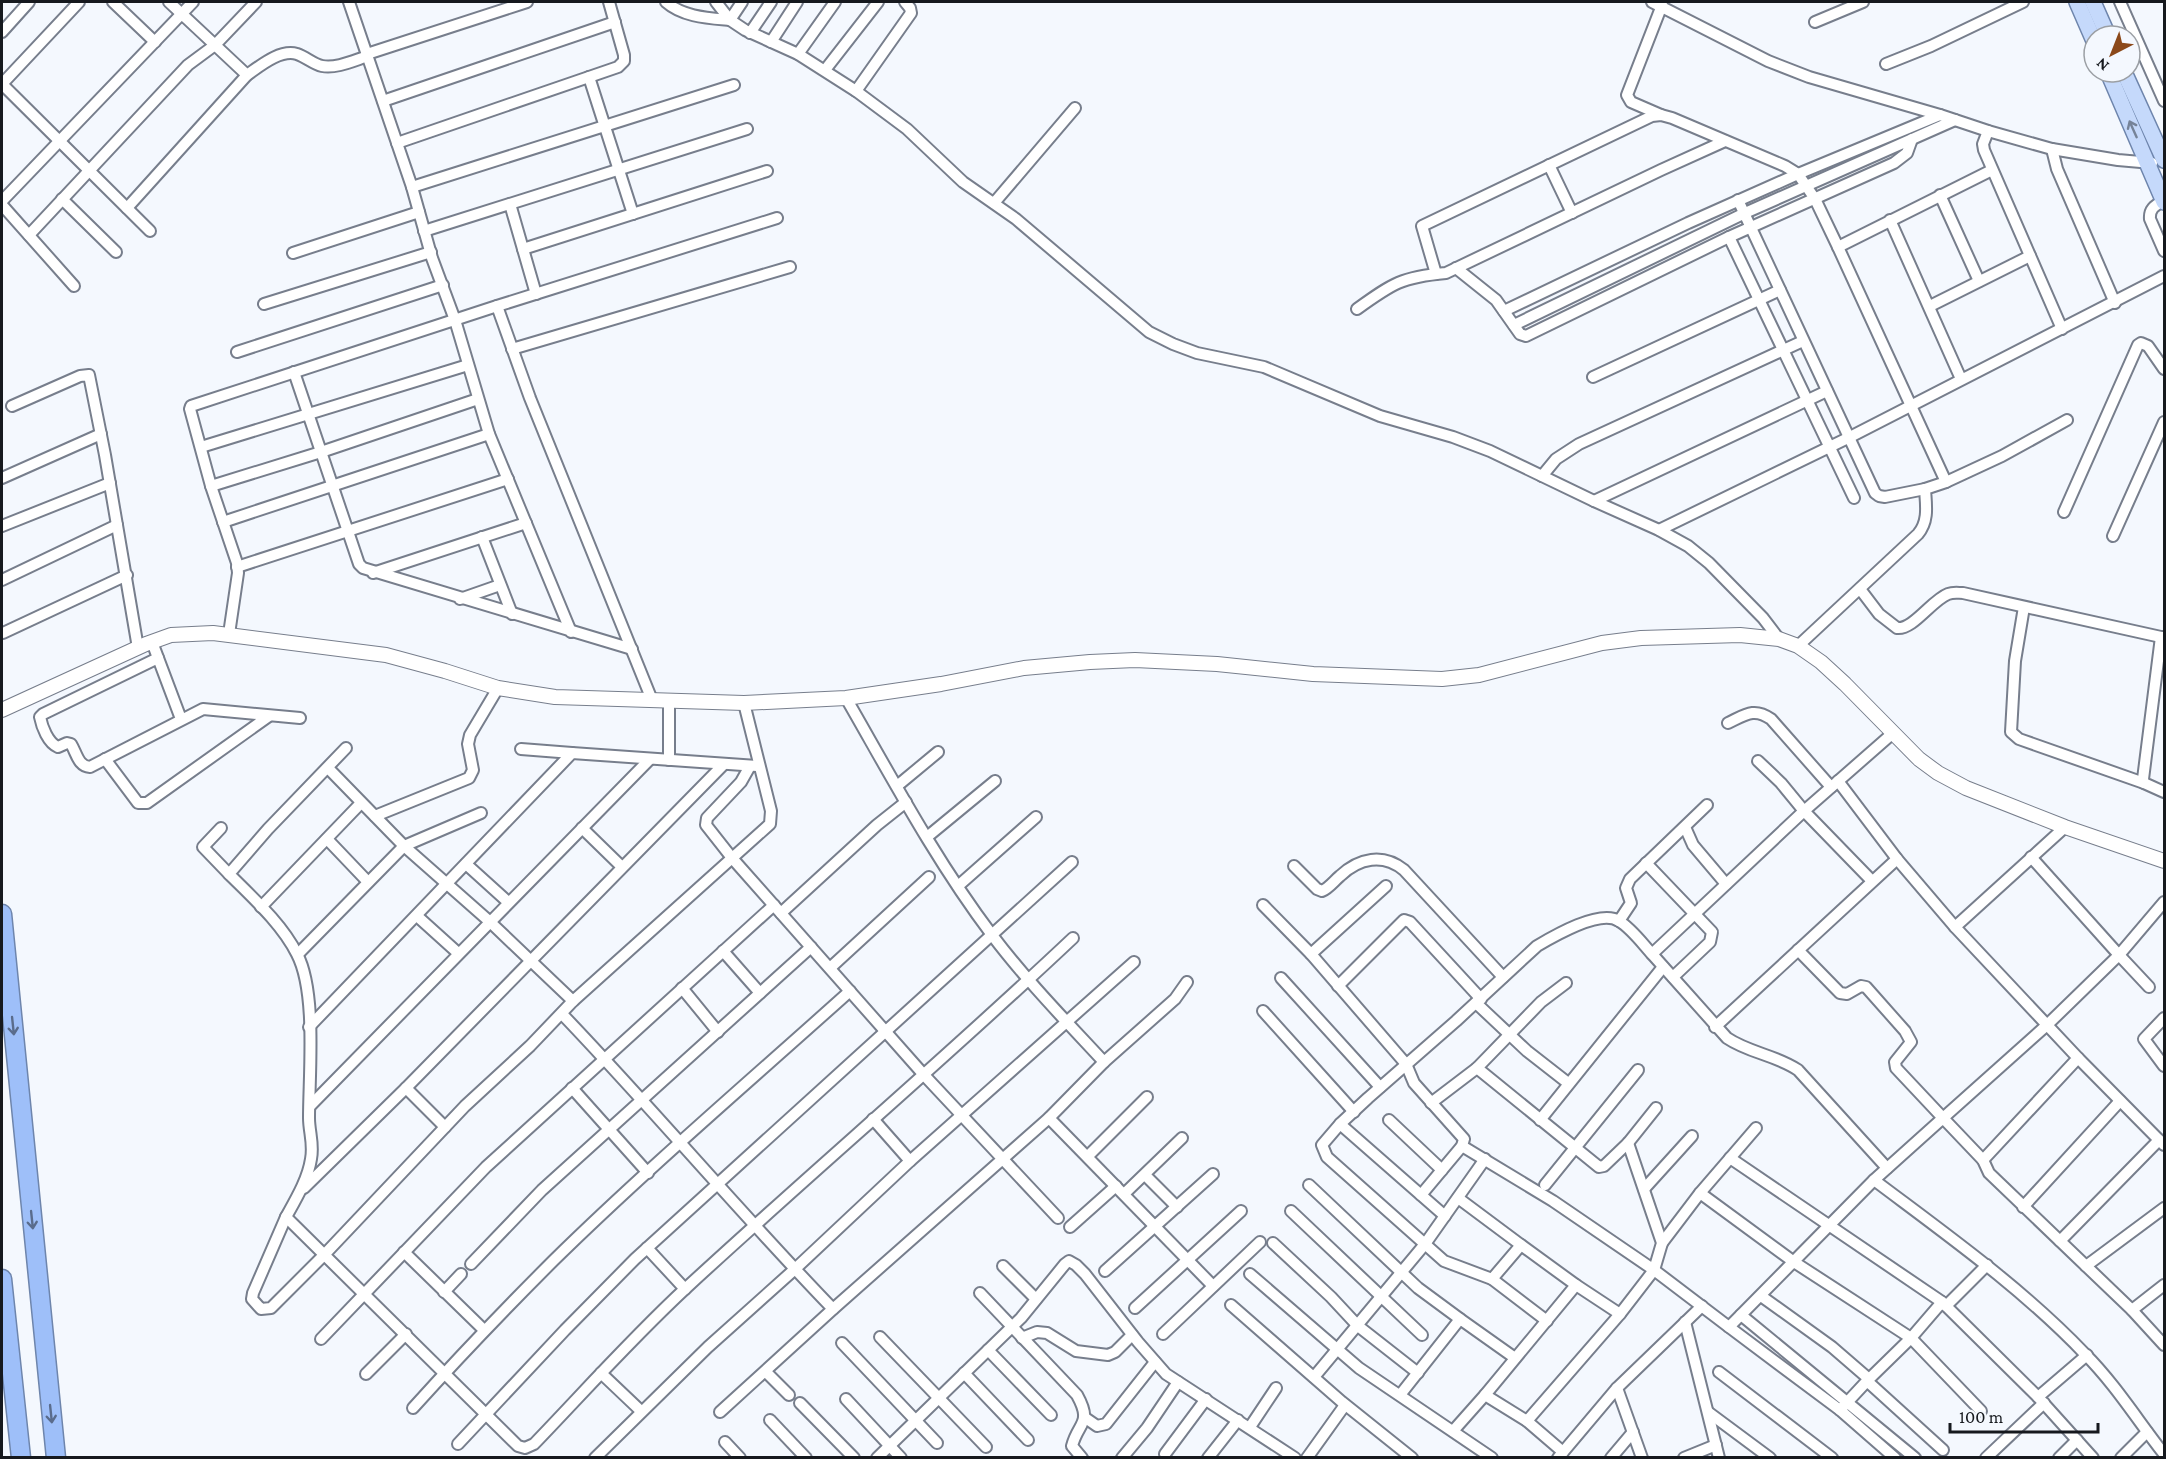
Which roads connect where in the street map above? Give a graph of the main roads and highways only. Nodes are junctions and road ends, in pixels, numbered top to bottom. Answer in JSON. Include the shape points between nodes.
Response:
{"nodes":[{"id":1,"x":2077,"y":2,"type":"edge"},
{"id":2,"x":2093,"y":2,"type":"edge"},
{"id":3,"x":2087,"y":24,"type":"edge"},
{"id":4,"x":2103,"y":24,"type":"edge"},
{"id":5,"x":2113,"y":84,"type":"edge"},
{"id":6,"x":2129,"y":84,"type":"edge"},
{"id":7,"x":2164,"y":162,"type":"edge"},
{"id":8,"x":2164,"y":201,"type":"edge"},
{"id":9,"x":2,"y":710,"type":"edge"},
{"id":10,"x":2164,"y":861,"type":"edge"},
{"id":11,"x":2,"y":914,"type":"edge"},
{"id":12,"x":2,"y":1279,"type":"edge"},
{"id":13,"x":21,"y":1458,"type":"edge"},
{"id":14,"x":56,"y":1458,"type":"edge"}],
"edges":[{"from":1,"to":3,"type":"main road"},
{"from":2,"to":4,"type":"main road"},
{"from":8,"to":5,"type":"main road","one_way":true},
{"from":6,"to":7,"type":"main road"},
{"from":9,"to":10,"type":"main road","via":[[171,635],[213,633],[386,655],[498,688],[555,697],[744,703],[846,698],[1024,668],[1135,660],[1442,679],[1479,675],[1602,643],[1740,635],[1779,639],[1798,646],[1845,684],[1919,759],[1966,788]]},
{"from":11,"to":14,"type":"highway","one_way":true},
{"from":12,"to":13,"type":"highway"}]}
